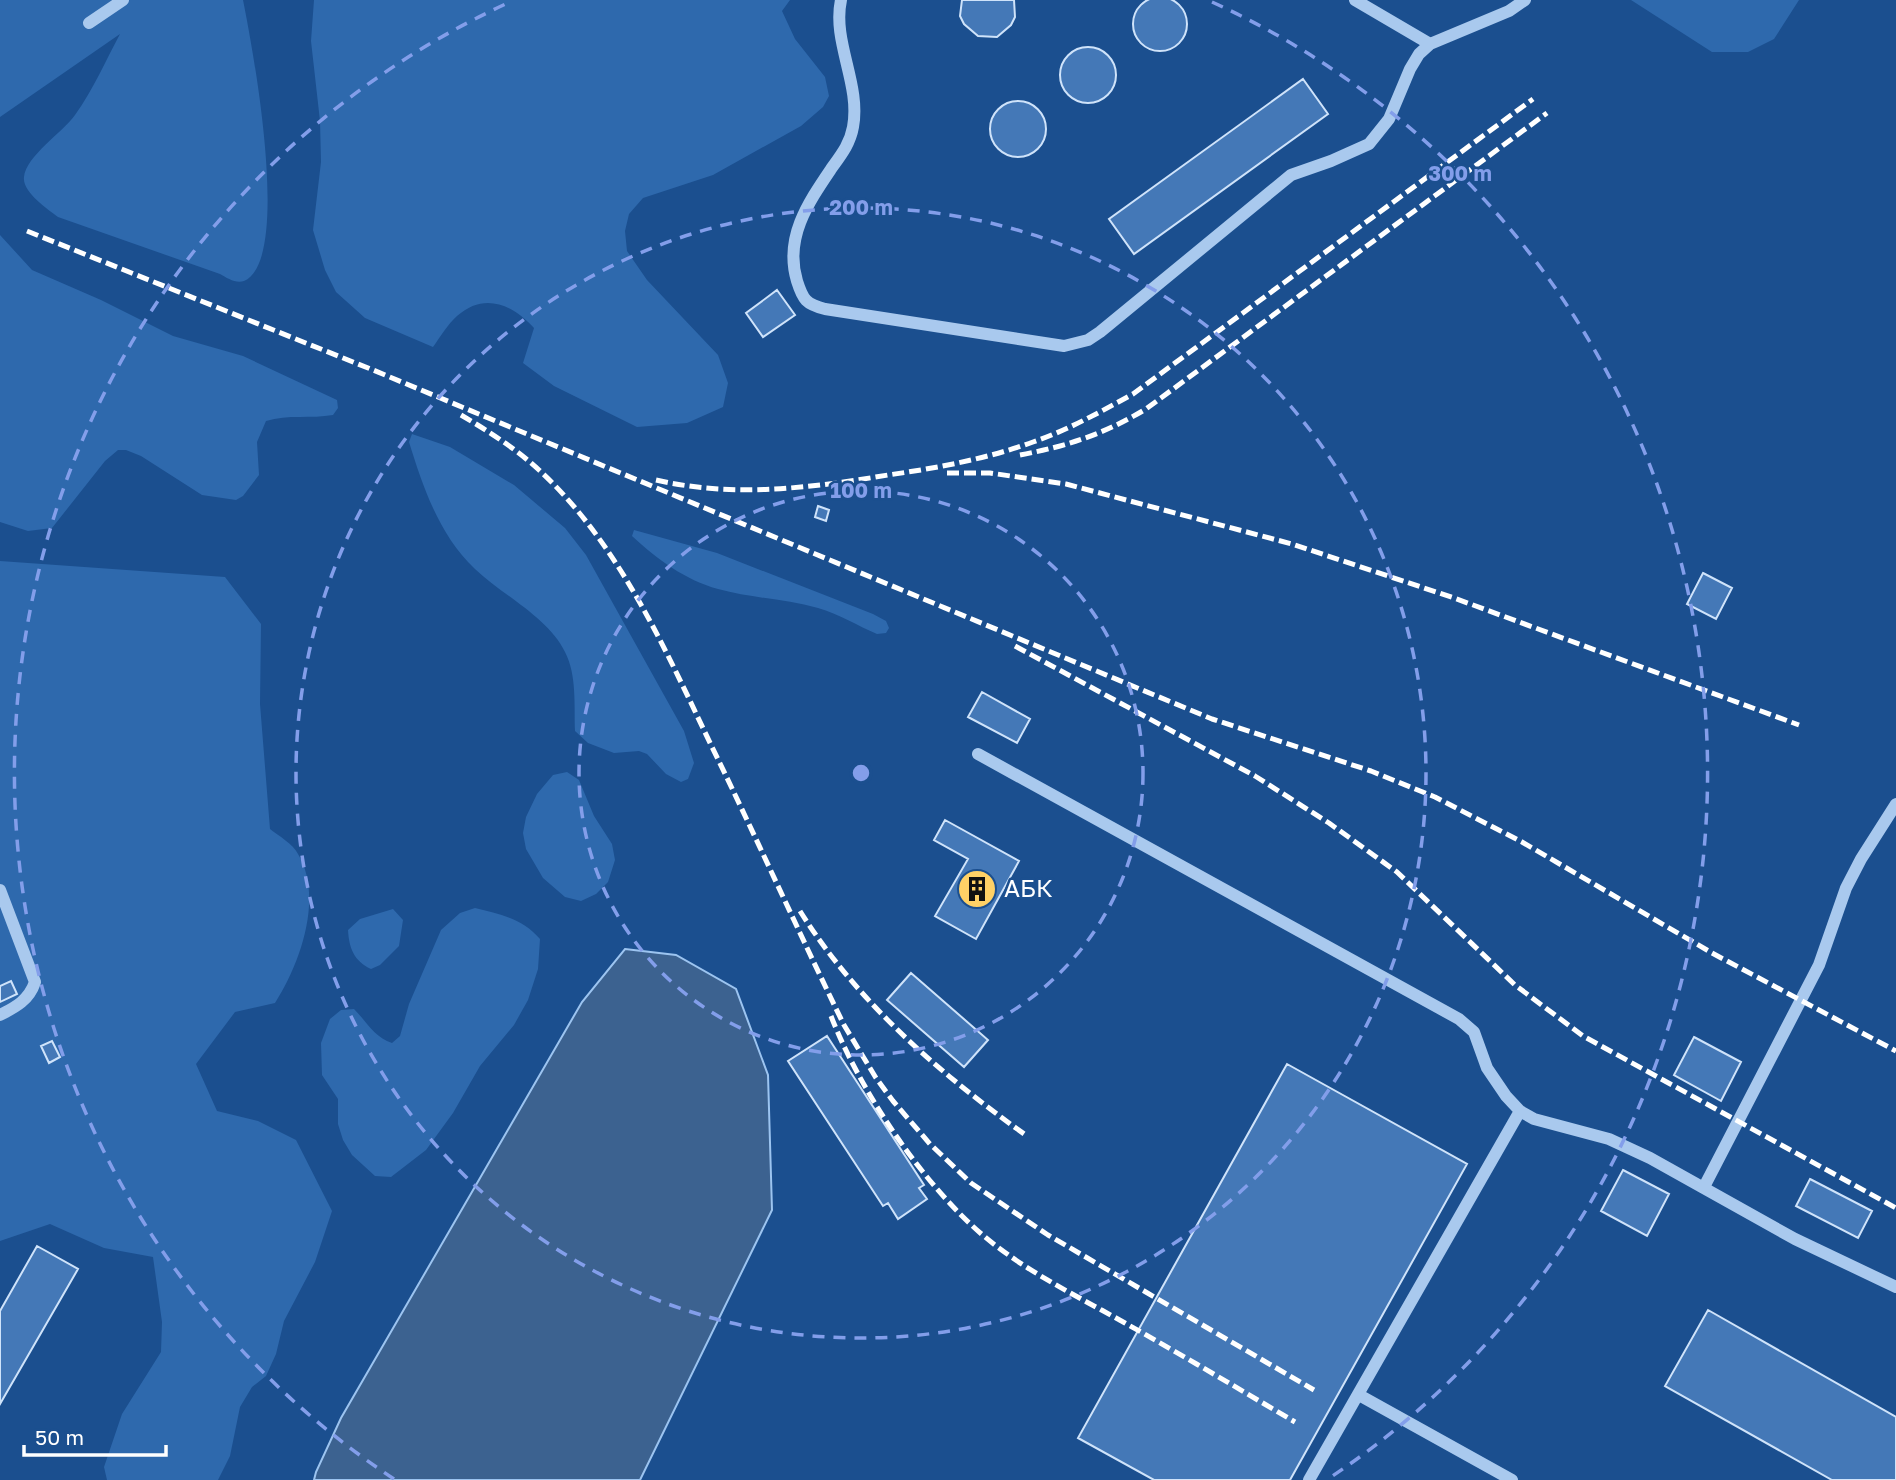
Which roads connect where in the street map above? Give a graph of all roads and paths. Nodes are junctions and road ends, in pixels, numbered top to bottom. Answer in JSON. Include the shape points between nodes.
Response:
{"nodes":[{"id":1,"x":123,"y":0,"type":"edge"},
{"id":2,"x":841,"y":0,"type":"edge"},
{"id":3,"x":1355,"y":0,"type":"edge"},
{"id":4,"x":1525,"y":0,"type":"edge"},
{"id":5,"x":89,"y":23,"type":"dead end"},
{"id":6,"x":1430,"y":44,"type":"junction"},
{"id":7,"x":978,"y":754,"type":"dead end"},
{"id":8,"x":1896,"y":804,"type":"edge"},
{"id":9,"x":0,"y":890,"type":"edge"},
{"id":10,"x":0,"y":1015,"type":"edge"},
{"id":11,"x":1520,"y":1111,"type":"junction"},
{"id":12,"x":1704,"y":1188,"type":"junction"},
{"id":13,"x":1896,"y":1287,"type":"edge"},
{"id":14,"x":1359,"y":1395,"type":"junction"},
{"id":15,"x":1309,"y":1480,"type":"edge"},
{"id":16,"x":1512,"y":1480,"type":"edge"}],
"edges":[{"from":1,"to":5,"type":"lane"},
{"from":2,"to":6,"type":"lane","via":[[839,26],[851,76],[853,125],[848,147],[800,216],[793,256],[802,295],[810,305],[825,309],[1064,346],[1100,332],[1291,175],[1369,144],[1389,119],[1414,61]]},
{"from":3,"to":6,"type":"lane"},
{"from":4,"to":6,"type":"lane","via":[[1509,12]]},
{"from":7,"to":11,"type":"lane","via":[[1460,1019],[1474,1032],[1487,1068]]},
{"from":8,"to":12,"type":"lane","via":[[1846,888],[1819,965]]},
{"from":9,"to":10,"type":"lane","via":[[35,982],[19,1005]]},
{"from":11,"to":12,"type":"lane","via":[[1609,1139]]},
{"from":11,"to":14,"type":"lane"},
{"from":12,"to":13,"type":"lane"},
{"from":14,"to":15,"type":"lane"},
{"from":14,"to":16,"type":"lane"}]}
